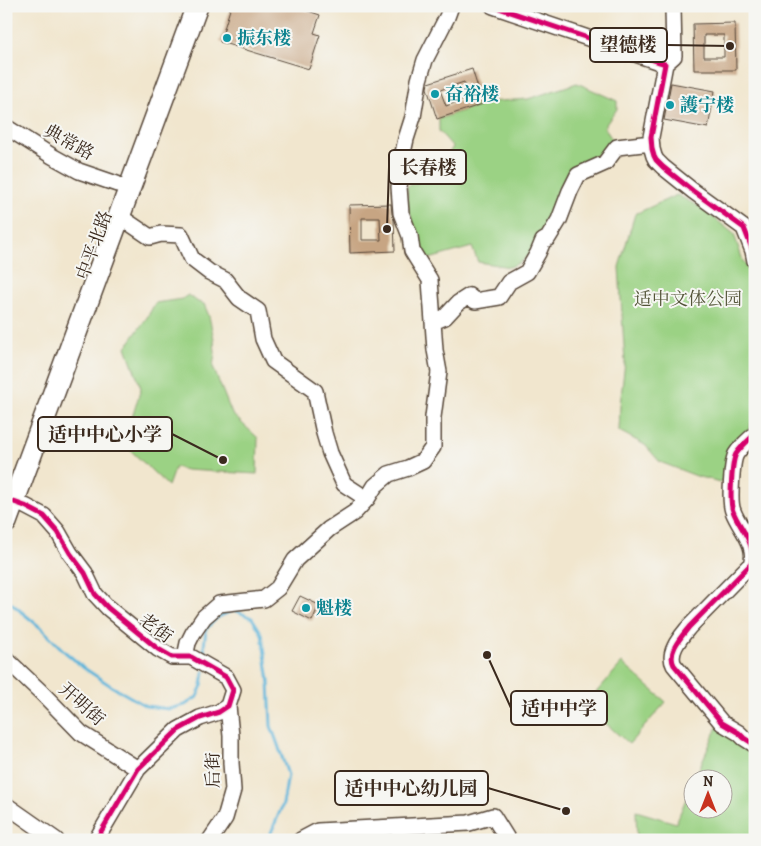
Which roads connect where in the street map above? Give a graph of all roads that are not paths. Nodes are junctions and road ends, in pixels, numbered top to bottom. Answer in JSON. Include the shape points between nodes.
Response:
{"nodes":[{"id":1,"x":183,"y":6,"type":"edge"},
{"id":2,"x":197,"y":6,"type":"edge"},
{"id":3,"x":451,"y":6,"type":"edge"},
{"id":4,"x":493,"y":6,"type":"edge"},
{"id":5,"x":673,"y":7,"type":"edge"},
{"id":6,"x":665,"y":64,"type":"junction"},
{"id":7,"x":6,"y":127,"type":"edge"},
{"id":8,"x":651,"y":143,"type":"junction"},
{"id":9,"x":117,"y":184,"type":"junction"},
{"id":10,"x":119,"y":216,"type":"junction"},
{"id":11,"x":755,"y":261,"type":"edge"},
{"id":12,"x":433,"y":322,"type":"junction"},
{"id":13,"x":755,"y":434,"type":"edge"},
{"id":14,"x":10,"y":493,"type":"edge"},
{"id":15,"x":367,"y":498,"type":"junction"},
{"id":16,"x":6,"y":522,"type":"edge"},
{"id":17,"x":185,"y":657,"type":"junction"},
{"id":18,"x":6,"y":659,"type":"edge"},
{"id":19,"x":228,"y":706,"type":"junction"},
{"id":20,"x":755,"y":745,"type":"edge"},
{"id":21,"x":138,"y":769,"type":"junction"},
{"id":22,"x":6,"y":805,"type":"edge"},
{"id":23,"x":218,"y":837,"type":"edge"},
{"id":24,"x":56,"y":840,"type":"edge"},
{"id":25,"x":96,"y":840,"type":"edge"},
{"id":26,"x":301,"y":840,"type":"edge"},
{"id":27,"x":508,"y":840,"type":"edge"}],
"edges":[{"from":1,"to":9,"type":"highway","name":"中平北路"},
{"from":2,"to":10,"type":"highway"},
{"from":3,"to":12,"type":"street","via":[[418,80],[414,117],[401,162],[399,187],[401,213],[412,251],[430,280]]},
{"from":4,"to":6,"type":"street"},
{"from":5,"to":6,"type":"street","via":[[674,56]]},
{"from":6,"to":8,"type":"street"},
{"from":7,"to":9,"type":"street","name":"典常路","via":[[79,171]]},
{"from":8,"to":11,"type":"street","via":[[660,164],[744,228]]},
{"from":8,"to":12,"type":"street","via":[[617,147],[605,163],[578,175],[559,220],[543,241],[527,272],[510,282],[499,297],[475,301],[469,296],[445,317]]},
{"from":9,"to":14,"type":"highway","name":"中平北路"},
{"from":10,"to":14,"type":"highway"},
{"from":10,"to":15,"type":"street","via":[[150,238],[161,234],[181,235],[192,259],[225,280],[239,298],[258,311],[263,339],[273,361],[315,391],[328,446],[344,484]]},
{"from":12,"to":15,"type":"street","via":[[439,372],[432,417],[432,447],[423,461],[389,474]]},
{"from":13,"to":20,"type":"street","via":[[735,455],[730,494],[733,512],[751,546],[751,564],[689,627],[672,652],[674,665],[722,723]]},
{"from":14,"to":16,"type":"highway"},
{"from":14,"to":17,"type":"street","name":"老街","via":[[44,516],[58,532],[95,594],[108,608],[158,649],[172,657]]},
{"from":15,"to":17,"type":"street","via":[[355,512],[295,560],[278,588],[264,599],[219,604],[204,617],[193,633]]},
{"from":17,"to":19,"type":"street","name":"老街","via":[[191,657],[226,677],[234,690]]},
{"from":18,"to":21,"type":"street","name":"开明街","via":[[81,733]]},
{"from":19,"to":21,"type":"street","via":[[178,730]]},
{"from":19,"to":23,"type":"street","name":"后街","via":[[234,790]]},
{"from":21,"to":25,"type":"street"},
{"from":22,"to":24,"type":"street"},
{"from":26,"to":27,"type":"street","via":[[318,831],[469,823],[493,816]]}]}
